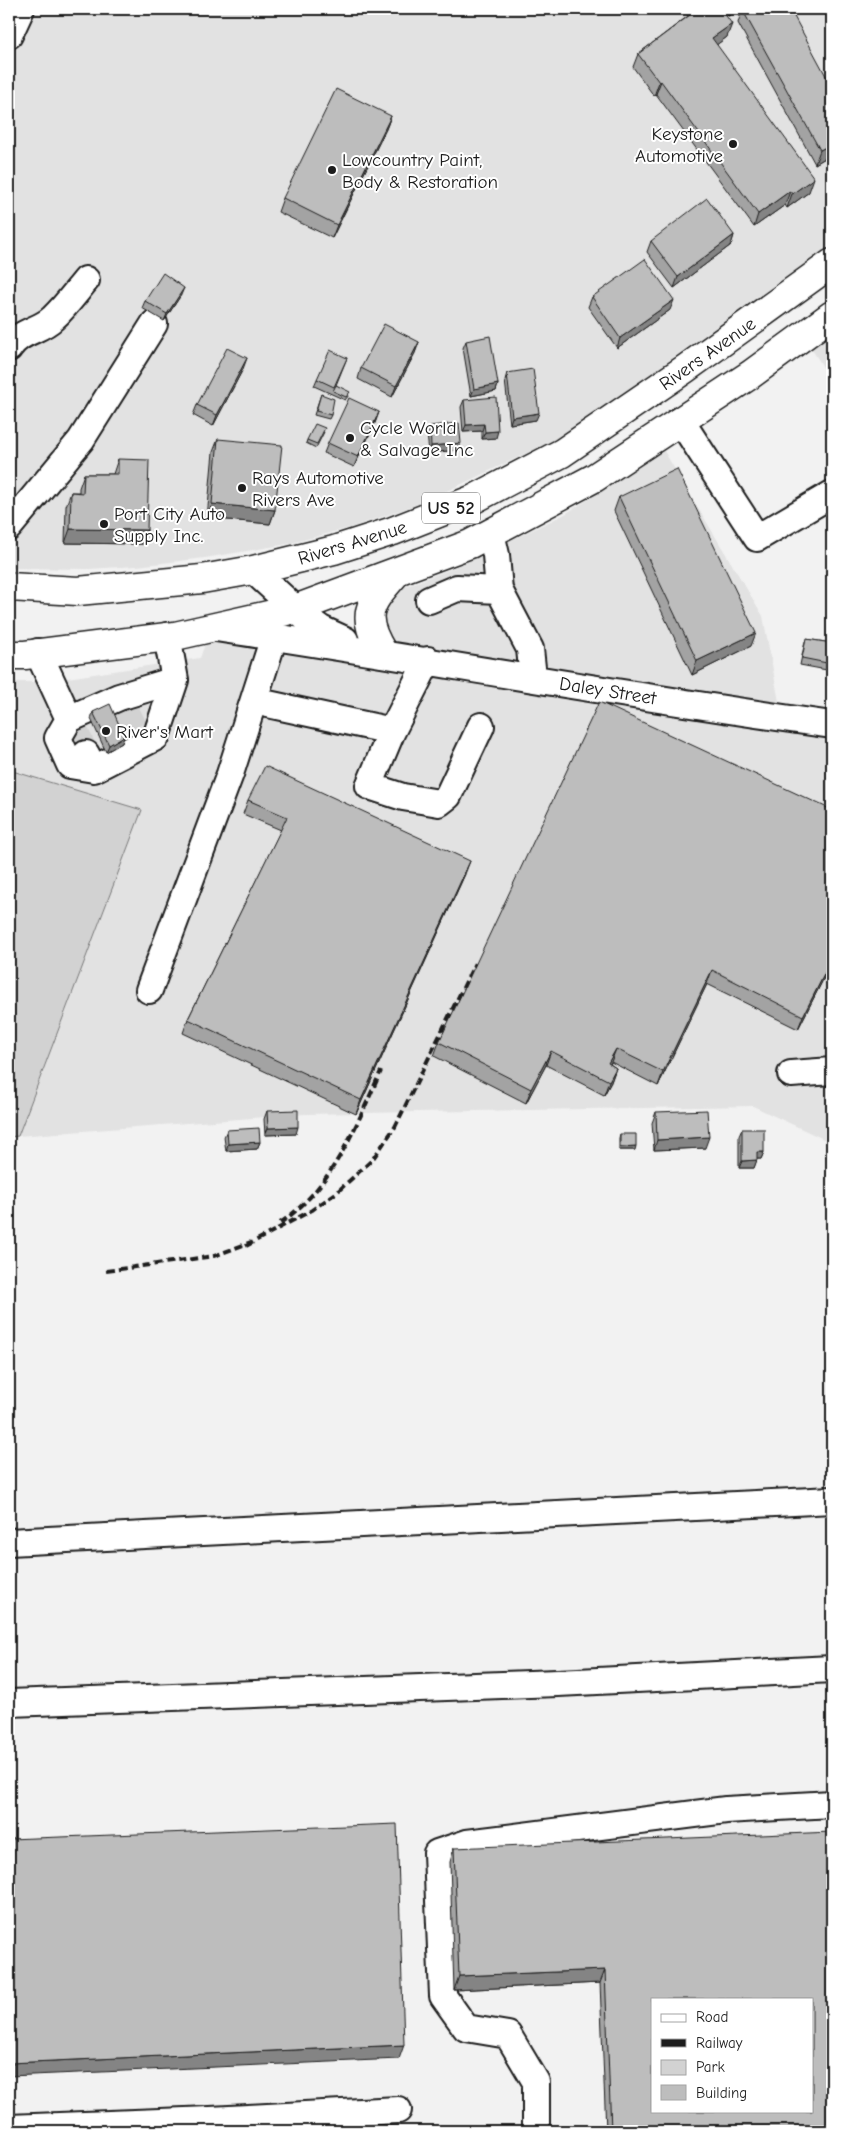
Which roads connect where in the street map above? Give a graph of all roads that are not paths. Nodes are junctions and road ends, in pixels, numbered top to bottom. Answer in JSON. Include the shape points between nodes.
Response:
{"nodes":[{"id":1,"x":21,"y":9,"type":"edge"},
{"id":2,"x":9,"y":35,"type":"edge"},
{"id":3,"x":832,"y":263,"type":"edge"},
{"id":4,"x":86,"y":280,"type":"dead end"},
{"id":5,"x":832,"y":315,"type":"edge"},
{"id":6,"x":154,"y":324,"type":"dead end"},
{"id":7,"x":9,"y":348,"type":"edge"},
{"id":8,"x":681,"y":421,"type":"junction"},
{"id":9,"x":832,"y":495,"type":"edge"},
{"id":10,"x":9,"y":528,"type":"edge"},
{"id":11,"x":490,"y":533,"type":"junction"},
{"id":12,"x":253,"y":570,"type":"junction"},
{"id":13,"x":398,"y":571,"type":"junction"},
{"id":14,"x":9,"y":587,"type":"edge"},
{"id":15,"x":499,"y":590,"type":"junction"},
{"id":16,"x":429,"y":600,"type":"dead end"},
{"id":17,"x":295,"y":609,"type":"junction"},
{"id":18,"x":211,"y":628,"type":"junction"},
{"id":19,"x":168,"y":636,"type":"junction"},
{"id":20,"x":274,"y":637,"type":"junction"},
{"id":21,"x":38,"y":652,"type":"junction"},
{"id":22,"x":384,"y":653,"type":"junction"},
{"id":23,"x":9,"y":655,"type":"edge"},
{"id":24,"x":428,"y":660,"type":"junction"},
{"id":25,"x":533,"y":677,"type":"junction"},
{"id":26,"x":175,"y":680,"type":"junction"},
{"id":27,"x":254,"y":701,"type":"junction"},
{"id":28,"x":71,"y":724,"type":"junction"},
{"id":29,"x":832,"y":725,"type":"edge"},
{"id":30,"x":481,"y":726,"type":"dead end"},
{"id":31,"x":392,"y":731,"type":"junction"},
{"id":32,"x":149,"y":990,"type":"dead end"},
{"id":33,"x":832,"y":1071,"type":"edge"},
{"id":34,"x":791,"y":1074,"type":"dead end"},
{"id":35,"x":832,"y":1500,"type":"edge"},
{"id":36,"x":9,"y":1542,"type":"edge"},
{"id":37,"x":832,"y":1669,"type":"edge"},
{"id":38,"x":9,"y":1703,"type":"edge"},
{"id":39,"x":832,"y":1804,"type":"edge"},
{"id":40,"x":398,"y":2110,"type":"dead end"},
{"id":41,"x":210,"y":2126,"type":"edge"},
{"id":42,"x":9,"y":2128,"type":"edge"},
{"id":43,"x":536,"y":2131,"type":"edge"}],
"edges":[{"from":1,"to":2,"type":"street"},
{"from":3,"to":12,"type":"main road","name":"Rivers Avenue","number":"US 52","via":[[562,453],[509,482],[393,531]]},
{"from":4,"to":7,"type":"street","via":[[52,320],[25,332]]},
{"from":5,"to":8,"type":"main road","number":"US 52"},
{"from":6,"to":10,"type":"street","via":[[81,440]]},
{"from":8,"to":9,"type":"street","via":[[757,538]]},
{"from":8,"to":11,"type":"main road","number":"US 52","via":[[594,478]]},
{"from":11,"to":13,"type":"main road","number":"US 52","via":[[470,544]]},
{"from":11,"to":15,"type":"street"},
{"from":12,"to":14,"type":"main road","name":"Rivers Avenue","number":"US 52","via":[[202,579],[78,591]]},
{"from":12,"to":17,"type":"street","name":"Daley Street"},
{"from":13,"to":17,"type":"main road","number":"US 52"},
{"from":13,"to":22,"type":"main road","via":[[370,607],[369,622]]},
{"from":15,"to":16,"type":"street","via":[[457,588]]},
{"from":15,"to":25,"type":"street","via":[[530,649]]},
{"from":17,"to":18,"type":"main road","number":"US 52"},
{"from":17,"to":22,"type":"street","name":"Daley Street","via":[[320,629]]},
{"from":18,"to":19,"type":"main road","number":"US 52"},
{"from":18,"to":20,"type":"street","name":"Daley Street"},
{"from":19,"to":21,"type":"main road","number":"US 52"},
{"from":19,"to":26,"type":"street"},
{"from":20,"to":22,"type":"street","name":"Daley Street"},
{"from":20,"to":27,"type":"street"},
{"from":21,"to":23,"type":"main road","number":"US 52"},
{"from":21,"to":28,"type":"street"},
{"from":22,"to":24,"type":"street","name":"Daley Street"},
{"from":24,"to":25,"type":"street","name":"Daley Street"},
{"from":24,"to":31,"type":"street"},
{"from":25,"to":29,"type":"street","name":"Daley Street"},
{"from":26,"to":28,"type":"street"},
{"from":26,"to":28,"type":"street","via":[[156,737],[139,736],[90,761],[70,765],[58,738]]},
{"from":27,"to":31,"type":"street"},
{"from":27,"to":32,"type":"street"},
{"from":30,"to":31,"type":"street","via":[[448,796],[439,803],[403,797],[369,786]]},
{"from":33,"to":34,"type":"street"},
{"from":35,"to":36,"type":"street"},
{"from":37,"to":38,"type":"street","via":[[558,1683]]},
{"from":39,"to":43,"type":"street","via":[[726,1810],[467,1843],[437,1853],[443,1996],[466,2028],[508,2035],[536,2082]]},
{"from":40,"to":41,"type":"street"},
{"from":41,"to":42,"type":"street"}]}
